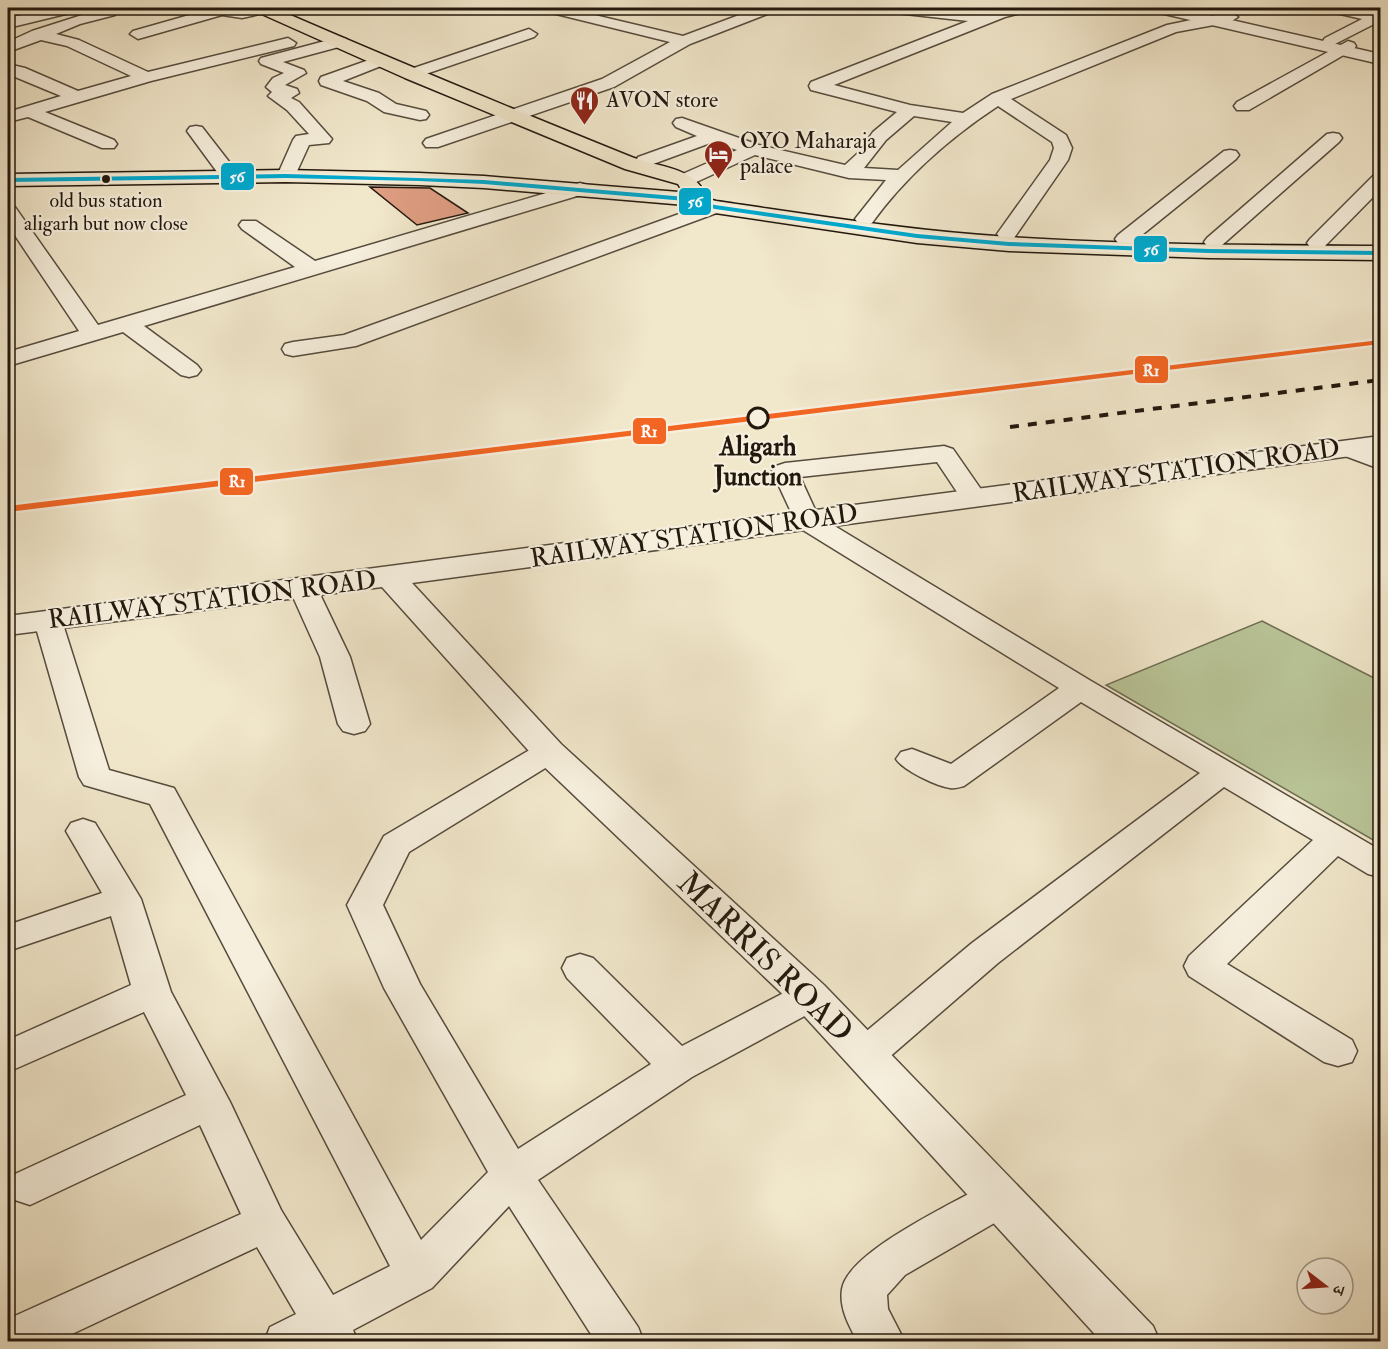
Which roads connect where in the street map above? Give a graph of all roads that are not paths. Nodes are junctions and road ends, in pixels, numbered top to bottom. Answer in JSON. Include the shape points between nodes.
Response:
{"nodes":[{"id":1,"x":72,"y":8,"type":"edge"},
{"id":2,"x":111,"y":8,"type":"edge"},
{"id":3,"x":549,"y":8,"type":"edge"},
{"id":4,"x":887,"y":8,"type":"edge"},
{"id":5,"x":906,"y":8,"type":"edge"},
{"id":6,"x":1024,"y":8,"type":"edge"},
{"id":7,"x":1160,"y":8,"type":"edge"},
{"id":8,"x":1186,"y":8,"type":"edge"},
{"id":9,"x":1332,"y":8,"type":"edge"},
{"id":10,"x":278,"y":9,"type":"edge"},
{"id":11,"x":755,"y":9,"type":"edge"},
{"id":12,"x":955,"y":11,"type":"edge"},
{"id":13,"x":1230,"y":17,"type":"junction"},
{"id":14,"x":988,"y":18,"type":"junction"},
{"id":15,"x":1211,"y":20,"type":"junction"},
{"id":16,"x":8,"y":23,"type":"edge"},
{"id":17,"x":37,"y":34,"type":"junction"},
{"id":18,"x":138,"y":34,"type":"dead end"},
{"id":19,"x":529,"y":34,"type":"dead end"},
{"id":20,"x":334,"y":36,"type":"junction"},
{"id":21,"x":684,"y":41,"type":"junction"},
{"id":22,"x":1341,"y":46,"type":"junction"},
{"id":23,"x":8,"y":47,"type":"edge"},
{"id":24,"x":1380,"y":54,"type":"edge"},
{"id":25,"x":1380,"y":59,"type":"edge"},
{"id":26,"x":380,"y":61,"type":"junction"},
{"id":27,"x":8,"y":69,"type":"edge"},
{"id":28,"x":418,"y":71,"type":"junction"},
{"id":29,"x":146,"y":77,"type":"junction"},
{"id":30,"x":75,"y":96,"type":"junction"},
{"id":31,"x":998,"y":98,"type":"junction"},
{"id":32,"x":1243,"y":106,"type":"dead end"},
{"id":33,"x":910,"y":110,"type":"junction"},
{"id":34,"x":29,"y":111,"type":"junction"},
{"id":35,"x":420,"y":115,"type":"dead end"},
{"id":36,"x":521,"y":115,"type":"junction"},
{"id":37,"x":8,"y":117,"type":"edge"},
{"id":38,"x":966,"y":119,"type":"junction"},
{"id":39,"x":682,"y":123,"type":"dead end"},
{"id":40,"x":196,"y":131,"type":"dead end"},
{"id":41,"x":713,"y":136,"type":"junction"},
{"id":42,"x":1333,"y":138,"type":"dead end"},
{"id":43,"x":432,"y":143,"type":"dead end"},
{"id":44,"x":108,"y":144,"type":"dead end"},
{"id":45,"x":600,"y":147,"type":"junction"},
{"id":46,"x":753,"y":149,"type":"junction"},
{"id":47,"x":1230,"y":155,"type":"dead end"},
{"id":48,"x":645,"y":161,"type":"junction"},
{"id":49,"x":849,"y":172,"type":"junction"},
{"id":50,"x":230,"y":176,"type":"junction"},
{"id":51,"x":286,"y":176,"type":"junction"},
{"id":52,"x":902,"y":176,"type":"junction"},
{"id":53,"x":1380,"y":180,"type":"edge"},
{"id":54,"x":8,"y":181,"type":"edge"},
{"id":55,"x":580,"y":189,"type":"junction"},
{"id":56,"x":689,"y":192,"type":"junction"},
{"id":57,"x":8,"y":211,"type":"edge"},
{"id":58,"x":866,"y":219,"type":"junction"},
{"id":59,"x":249,"y":225,"type":"dead end"},
{"id":60,"x":1007,"y":234,"type":"junction"},
{"id":61,"x":1125,"y":239,"type":"junction"},
{"id":62,"x":1214,"y":242,"type":"junction"},
{"id":63,"x":1317,"y":243,"type":"junction"},
{"id":64,"x":1380,"y":243,"type":"edge"},
{"id":65,"x":1380,"y":253,"type":"edge"},
{"id":66,"x":312,"y":269,"type":"junction"},
{"id":67,"x":127,"y":324,"type":"junction"},
{"id":68,"x":92,"y":333,"type":"junction"},
{"id":69,"x":293,"y":349,"type":"dead end"},
{"id":70,"x":8,"y":359,"type":"edge"},
{"id":71,"x":189,"y":370,"type":"dead end"},
{"id":72,"x":1380,"y":444,"type":"edge"},
{"id":73,"x":1346,"y":448,"type":"junction"},
{"id":74,"x":1380,"y":462,"type":"edge"},
{"id":75,"x":974,"y":498,"type":"junction"},
{"id":76,"x":807,"y":521,"type":"junction"},
{"id":77,"x":390,"y":577,"type":"junction"},
{"id":78,"x":303,"y":588,"type":"junction"},
{"id":79,"x":48,"y":621,"type":"junction"},
{"id":80,"x":8,"y":626,"type":"edge"},
{"id":81,"x":1080,"y":688,"type":"junction"},
{"id":82,"x":354,"y":724,"type":"dead end"},
{"id":83,"x":549,"y":752,"type":"junction"},
{"id":84,"x":912,"y":759,"type":"dead end"},
{"id":85,"x":1222,"y":772,"type":"junction"},
{"id":86,"x":83,"y":831,"type":"dead end"},
{"id":87,"x":1335,"y":839,"type":"junction"},
{"id":88,"x":1380,"y":865,"type":"edge"},
{"id":89,"x":123,"y":899,"type":"junction"},
{"id":90,"x":8,"y":938,"type":"edge"},
{"id":91,"x":580,"y":968,"type":"dead end"},
{"id":92,"x":152,"y":992,"type":"junction"},
{"id":93,"x":810,"y":996,"type":"junction"},
{"id":94,"x":1338,"y":1051,"type":"dead end"},
{"id":95,"x":865,"y":1054,"type":"junction"},
{"id":96,"x":8,"y":1057,"type":"edge"},
{"id":97,"x":678,"y":1066,"type":"junction"},
{"id":98,"x":210,"y":1102,"type":"junction"},
{"id":99,"x":512,"y":1175,"type":"junction"},
{"id":100,"x":30,"y":1187,"type":"dead end"},
{"id":101,"x":1000,"y":1198,"type":"junction"},
{"id":102,"x":266,"y":1223,"type":"junction"},
{"id":103,"x":417,"y":1274,"type":"junction"},
{"id":104,"x":331,"y":1332,"type":"edge"},
{"id":105,"x":8,"y":1341,"type":"edge"},
{"id":106,"x":286,"y":1341,"type":"edge"},
{"id":107,"x":622,"y":1341,"type":"edge"},
{"id":108,"x":883,"y":1341,"type":"edge"},
{"id":109,"x":1135,"y":1341,"type":"edge"}],
"edges":[{"from":1,"to":16,"type":"street"},
{"from":2,"to":17,"type":"street","via":[[110,12]]},
{"from":3,"to":21,"type":"street"},
{"from":4,"to":5,"type":"street"},
{"from":5,"to":12,"type":"street"},
{"from":6,"to":14,"type":"street"},
{"from":7,"to":15,"type":"street"},
{"from":8,"to":13,"type":"street"},
{"from":9,"to":22,"type":"street","via":[[1377,17]]},
{"from":10,"to":18,"type":"street","via":[[242,13],[222,10]]},
{"from":10,"to":20,"type":"main road"},
{"from":11,"to":21,"type":"street"},
{"from":12,"to":14,"type":"street"},
{"from":13,"to":15,"type":"street"},
{"from":13,"to":22,"type":"street"},
{"from":14,"to":33,"type":"street","via":[[817,86]]},
{"from":15,"to":22,"type":"street"},
{"from":15,"to":31,"type":"street","via":[[1172,28]]},
{"from":17,"to":23,"type":"street"},
{"from":17,"to":29,"type":"street","via":[[73,43]]},
{"from":19,"to":28,"type":"street"},
{"from":20,"to":26,"type":"main road"},
{"from":20,"to":28,"type":"main road"},
{"from":20,"to":29,"type":"street"},
{"from":20,"to":51,"type":"street","via":[[267,61],[298,73],[274,87],[291,93],[276,96],[293,106],[323,139],[302,140]]},
{"from":21,"to":36,"type":"street","via":[[608,83]]},
{"from":22,"to":24,"type":"street"},
{"from":22,"to":25,"type":"street"},
{"from":22,"to":32,"type":"street"},
{"from":26,"to":28,"type":"main road"},
{"from":26,"to":35,"type":"street","via":[[327,81],[373,97],[390,108]]},
{"from":27,"to":30,"type":"street"},
{"from":28,"to":36,"type":"main road"},
{"from":29,"to":30,"type":"street"},
{"from":30,"to":34,"type":"street"},
{"from":31,"to":38,"type":"street"},
{"from":31,"to":60,"type":"street","via":[[1060,139],[1063,148],[1059,160]]},
{"from":33,"to":38,"type":"street"},
{"from":33,"to":49,"type":"street","via":[[879,136]]},
{"from":34,"to":37,"type":"street"},
{"from":34,"to":44,"type":"street"},
{"from":36,"to":43,"type":"street"},
{"from":36,"to":45,"type":"main road"},
{"from":38,"to":52,"type":"street"},
{"from":39,"to":41,"type":"street"},
{"from":40,"to":50,"type":"street"},
{"from":41,"to":46,"type":"street"},
{"from":41,"to":48,"type":"street"},
{"from":42,"to":62,"type":"street"},
{"from":45,"to":48,"type":"main road"},
{"from":45,"to":56,"type":"main road"},
{"from":46,"to":49,"type":"street"},
{"from":46,"to":56,"type":"street"},
{"from":47,"to":61,"type":"street"},
{"from":48,"to":56,"type":"main road","via":[[660,166]]},
{"from":49,"to":52,"type":"street"},
{"from":50,"to":51,"type":"main road"},
{"from":50,"to":54,"type":"main road"},
{"from":51,"to":55,"type":"main road","via":[[451,180]]},
{"from":52,"to":58,"type":"street"},
{"from":53,"to":63,"type":"street"},
{"from":55,"to":56,"type":"main road"},
{"from":55,"to":66,"type":"street"},
{"from":56,"to":58,"type":"main road"},
{"from":56,"to":65,"type":"main road","via":[[917,236],[1009,244]]},
{"from":56,"to":69,"type":"street","via":[[348,341]]},
{"from":57,"to":68,"type":"street"},
{"from":58,"to":60,"type":"main road"},
{"from":59,"to":66,"type":"street"},
{"from":60,"to":61,"type":"main road"},
{"from":61,"to":62,"type":"main road"},
{"from":62,"to":63,"type":"main road"},
{"from":63,"to":64,"type":"main road"},
{"from":66,"to":67,"type":"street"},
{"from":67,"to":68,"type":"street"},
{"from":67,"to":71,"type":"street"},
{"from":68,"to":70,"type":"street"},
{"from":72,"to":73,"type":"street","name":"RAILWAY STATION ROAD"},
{"from":73,"to":74,"type":"street"},
{"from":73,"to":75,"type":"street","name":"RAILWAY STATION ROAD"},
{"from":75,"to":76,"type":"street","name":"RAILWAY STATION ROAD"},
{"from":75,"to":76,"type":"street","via":[[944,454],[785,471]]},
{"from":76,"to":77,"type":"street","name":"RAILWAY STATION ROAD"},
{"from":76,"to":81,"type":"street"},
{"from":77,"to":78,"type":"street","name":"RAILWAY STATION ROAD"},
{"from":77,"to":83,"type":"street","name":"MARRIS ROAD"},
{"from":78,"to":79,"type":"street","name":"RAILWAY STATION ROAD"},
{"from":78,"to":82,"type":"street","via":[[335,657]]},
{"from":79,"to":80,"type":"street","name":"RAILWAY STATION ROAD"},
{"from":79,"to":103,"type":"street","via":[[96,777],[162,796]]},
{"from":81,"to":84,"type":"street","via":[[953,778]]},
{"from":81,"to":85,"type":"street"},
{"from":83,"to":93,"type":"street","name":"MARRIS ROAD"},
{"from":83,"to":99,"type":"street","via":[[396,844],[365,905],[403,988]]},
{"from":85,"to":87,"type":"street"},
{"from":85,"to":95,"type":"street","via":[[984,953]]},
{"from":86,"to":89,"type":"street"},
{"from":87,"to":88,"type":"street"},
{"from":87,"to":94,"type":"street","via":[[1202,966]]},
{"from":89,"to":90,"type":"street"},
{"from":89,"to":92,"type":"street"},
{"from":91,"to":97,"type":"street"},
{"from":92,"to":96,"type":"street"},
{"from":92,"to":98,"type":"street"},
{"from":93,"to":95,"type":"street","name":"MARRIS ROAD"},
{"from":93,"to":97,"type":"street"},
{"from":95,"to":101,"type":"street","name":"MARRIS ROAD"},
{"from":97,"to":99,"type":"street"},
{"from":98,"to":100,"type":"street"},
{"from":98,"to":102,"type":"street"},
{"from":99,"to":103,"type":"street"},
{"from":99,"to":107,"type":"street"},
{"from":101,"to":108,"type":"street","via":[[890,1261],[864,1289],[866,1314]]},
{"from":101,"to":109,"type":"street","name":"MARRIS ROAD"},
{"from":102,"to":104,"type":"street"},
{"from":102,"to":105,"type":"street"},
{"from":103,"to":104,"type":"street"},
{"from":104,"to":106,"type":"street"}]}
